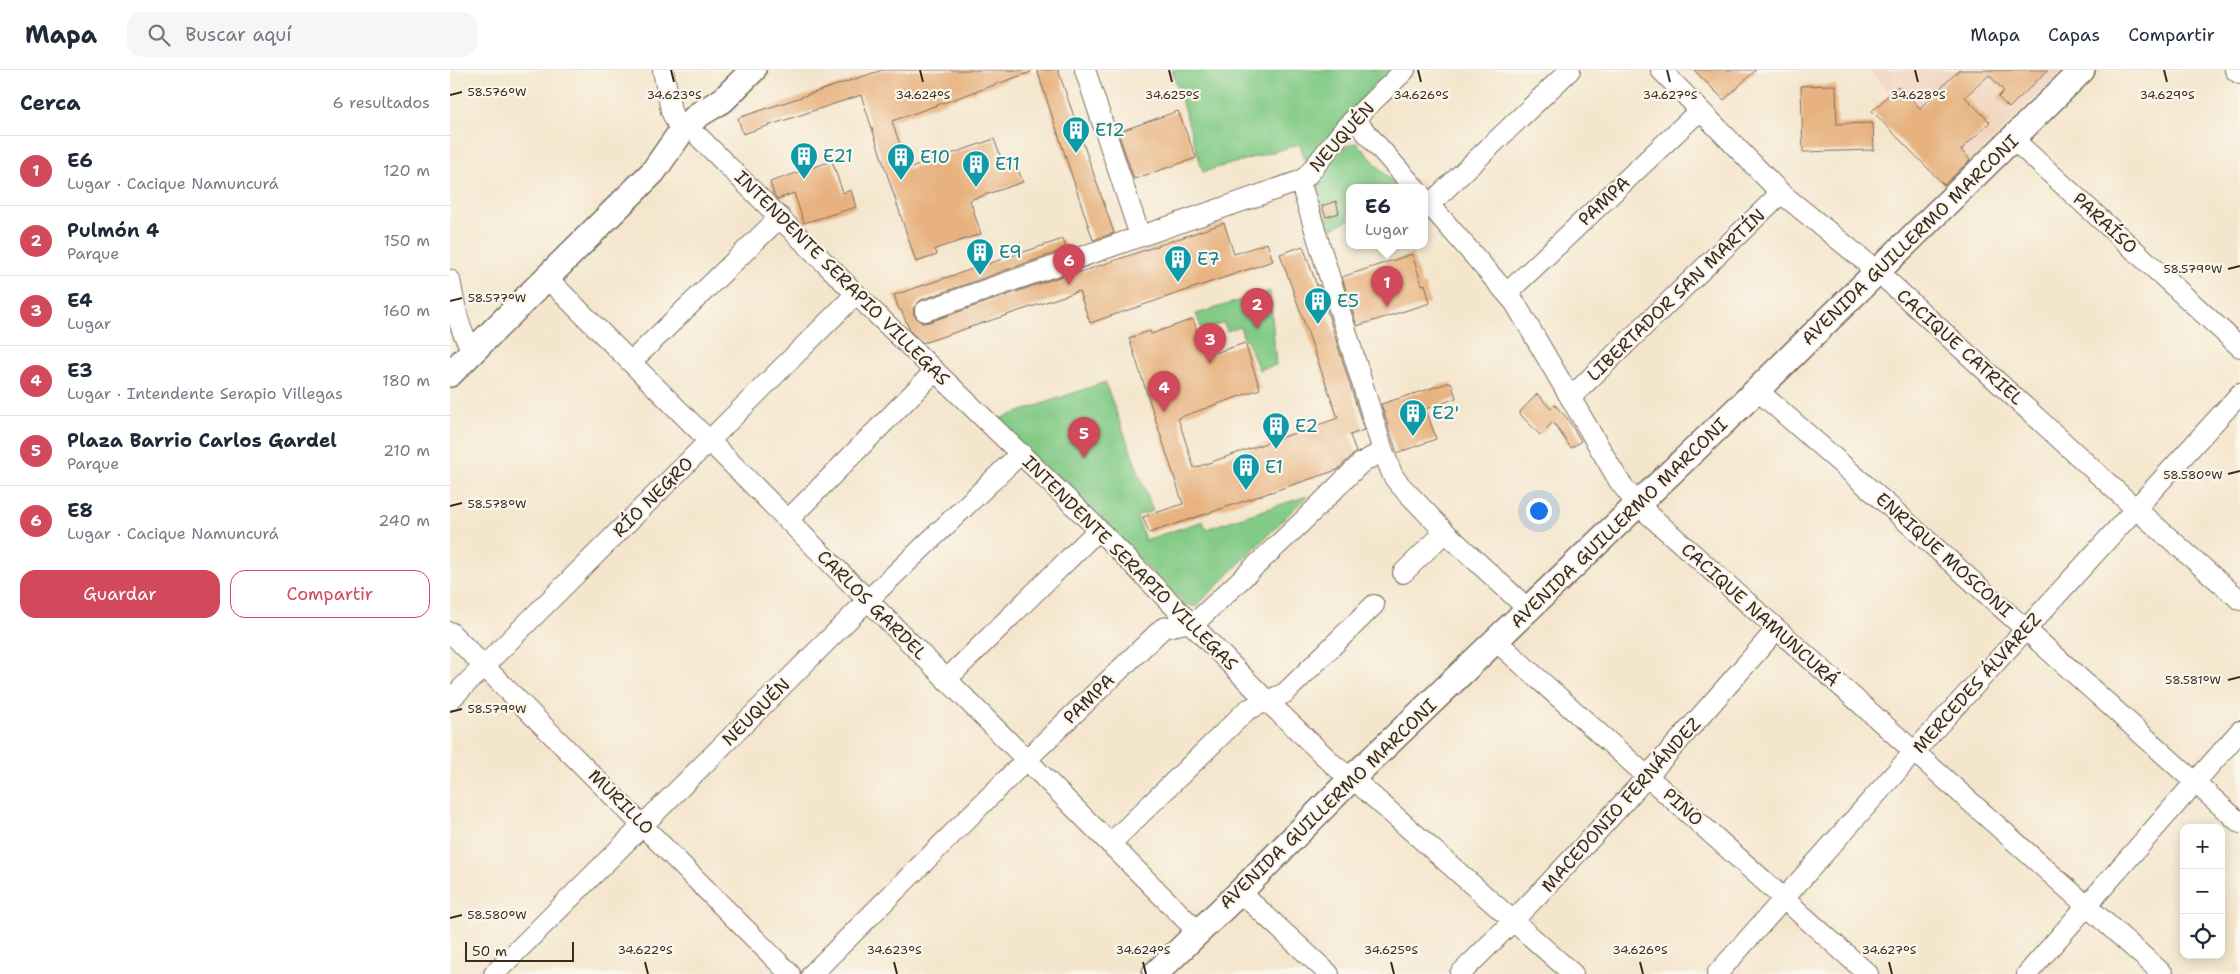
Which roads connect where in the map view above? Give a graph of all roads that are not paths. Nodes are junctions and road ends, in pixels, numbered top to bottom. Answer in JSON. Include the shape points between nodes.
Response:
{"nodes":[{"id":1,"x":663,"y":70,"type":"edge"},
{"id":2,"x":753,"y":70,"type":"edge"},
{"id":3,"x":1085,"y":70,"type":"edge"},
{"id":4,"x":1405,"y":70,"type":"edge"},
{"id":5,"x":1570,"y":70,"type":"edge"},
{"id":6,"x":1661,"y":70,"type":"edge"},
{"id":7,"x":2082,"y":70,"type":"edge"},
{"id":8,"x":2235,"y":70,"type":"edge"},
{"id":9,"x":2240,"y":74,"type":"edge"},
{"id":10,"x":1700,"y":110,"type":"junction"},
{"id":11,"x":1354,"y":119,"type":"junction"},
{"id":12,"x":690,"y":135,"type":"junction"},
{"id":13,"x":2013,"y":139,"type":"junction"},
{"id":14,"x":1300,"y":181,"type":"junction"},
{"id":15,"x":1411,"y":184,"type":"edge"},
{"id":16,"x":1781,"y":194,"type":"junction"},
{"id":17,"x":1428,"y":200,"type":"edge"},
{"id":18,"x":1428,"y":202,"type":"edge"},
{"id":19,"x":780,"y":218,"type":"junction"},
{"id":20,"x":1140,"y":236,"type":"junction"},
{"id":21,"x":1877,"y":271,"type":"junction"},
{"id":22,"x":547,"y":278,"type":"junction"},
{"id":23,"x":450,"y":280,"type":"edge"},
{"id":24,"x":1507,"y":293,"type":"junction"},
{"id":25,"x":856,"y":294,"type":"junction"},
{"id":26,"x":926,"y":312,"type":"dead end"},
{"id":27,"x":2240,"y":347,"type":"edge"},
{"id":28,"x":473,"y":351,"type":"junction"},
{"id":29,"x":631,"y":362,"type":"junction"},
{"id":30,"x":935,"y":371,"type":"junction"},
{"id":31,"x":450,"y":374,"type":"edge"},
{"id":32,"x":1757,"y":390,"type":"junction"},
{"id":33,"x":2240,"y":394,"type":"edge"},
{"id":34,"x":1571,"y":397,"type":"junction"},
{"id":35,"x":709,"y":440,"type":"junction"},
{"id":36,"x":1383,"y":452,"type":"junction"},
{"id":37,"x":1021,"y":453,"type":"junction"},
{"id":38,"x":1637,"y":504,"type":"junction"},
{"id":39,"x":2136,"y":509,"type":"junction"},
{"id":40,"x":788,"y":520,"type":"junction"},
{"id":41,"x":1098,"y":530,"type":"junction"},
{"id":42,"x":1445,"y":532,"type":"junction"},
{"id":43,"x":1404,"y":573,"type":"dead end"},
{"id":44,"x":868,"y":600,"type":"junction"},
{"id":45,"x":2240,"y":600,"type":"edge"},
{"id":46,"x":1374,"y":605,"type":"dead end"},
{"id":47,"x":1529,"y":610,"type":"junction"},
{"id":48,"x":1191,"y":622,"type":"junction"},
{"id":49,"x":2026,"y":629,"type":"junction"},
{"id":50,"x":1776,"y":630,"type":"junction"},
{"id":51,"x":450,"y":632,"type":"edge"},
{"id":52,"x":1496,"y":641,"type":"junction"},
{"id":53,"x":484,"y":666,"type":"junction"},
{"id":54,"x":946,"y":680,"type":"junction"},
{"id":55,"x":450,"y":700,"type":"edge"},
{"id":56,"x":1266,"y":700,"type":"junction"},
{"id":57,"x":2240,"y":731,"type":"edge"},
{"id":58,"x":1914,"y":752,"type":"junction"},
{"id":59,"x":1026,"y":760,"type":"junction"},
{"id":60,"x":1648,"y":776,"type":"junction"},
{"id":61,"x":1352,"y":778,"type":"junction"},
{"id":62,"x":2195,"y":782,"type":"junction"},
{"id":63,"x":2240,"y":823,"type":"edge"},
{"id":64,"x":643,"y":824,"type":"junction"},
{"id":65,"x":1110,"y":844,"type":"junction"},
{"id":66,"x":1240,"y":892,"type":"junction"},
{"id":67,"x":1785,"y":898,"type":"junction"},
{"id":68,"x":2088,"y":906,"type":"junction"},
{"id":69,"x":1515,"y":920,"type":"junction"},
{"id":70,"x":1198,"y":932,"type":"junction"},
{"id":71,"x":494,"y":974,"type":"edge"},
{"id":72,"x":790,"y":974,"type":"edge"},
{"id":73,"x":812,"y":974,"type":"edge"},
{"id":74,"x":1155,"y":974,"type":"edge"},
{"id":75,"x":1329,"y":974,"type":"edge"},
{"id":76,"x":1460,"y":974,"type":"edge"},
{"id":77,"x":1573,"y":974,"type":"edge"},
{"id":78,"x":1717,"y":974,"type":"edge"},
{"id":79,"x":1868,"y":974,"type":"edge"},
{"id":80,"x":2026,"y":974,"type":"edge"},
{"id":81,"x":2163,"y":974,"type":"edge"}],
"edges":[{"from":1,"to":12,"type":"street","via":[[671,111]]},
{"from":2,"to":12,"type":"main road","via":[[723,100],[713,122]]},
{"from":3,"to":20,"type":"street"},
{"from":4,"to":11,"type":"street","name":"NEUQUÉN"},
{"from":5,"to":17,"type":"street"},
{"from":6,"to":10,"type":"street","name":"CACIQUE CATRIEL"},
{"from":7,"to":13,"type":"main road","name":"AVENIDA GUILLERMO MARCONI"},
{"from":8,"to":9,"type":"street"},
{"from":10,"to":16,"type":"street","name":"CACIQUE CATRIEL"},
{"from":10,"to":24,"type":"street","name":"PAMPA"},
{"from":11,"to":14,"type":"street","name":"NEUQUÉN"},
{"from":11,"to":15,"type":"street"},
{"from":12,"to":19,"type":"street","name":"INTENDENTE SERAPIO VILLEGAS"},
{"from":12,"to":22,"type":"main road","via":[[682,154],[653,172]]},
{"from":13,"to":21,"type":"main road","name":"AVENIDA GUILLERMO MARCONI"},
{"from":13,"to":27,"type":"street","name":"PARAÍSO"},
{"from":14,"to":20,"type":"street"},
{"from":14,"to":36,"type":"street"},
{"from":16,"to":21,"type":"street","name":"CACIQUE CATRIEL"},
{"from":16,"to":34,"type":"street","name":"LIBERTADOR SAN MARTÍN"},
{"from":18,"to":24,"type":"street","name":"CACIQUE NAMUNCURÁ"},
{"from":19,"to":25,"type":"street","name":"INTENDENTE SERAPIO VILLEGAS"},
{"from":19,"to":29,"type":"street"},
{"from":20,"to":26,"type":"street"},
{"from":21,"to":32,"type":"main road","name":"AVENIDA GUILLERMO MARCONI"},
{"from":21,"to":39,"type":"street","name":"CACIQUE CATRIEL"},
{"from":22,"to":28,"type":"main road"},
{"from":22,"to":29,"type":"street","name":"CARLOS GARDEL"},
{"from":23,"to":28,"type":"street","via":[[458,323]]},
{"from":24,"to":34,"type":"street","name":"CACIQUE NAMUNCURÁ"},
{"from":25,"to":30,"type":"street","name":"INTENDENTE SERAPIO VILLEGAS"},
{"from":25,"to":35,"type":"street","name":"RÍO NEGRO"},
{"from":28,"to":31,"type":"main road"},
{"from":29,"to":35,"type":"street","name":"CARLOS GARDEL"},
{"from":30,"to":37,"type":"street","name":"INTENDENTE SERAPIO VILLEGAS"},
{"from":30,"to":40,"type":"street"},
{"from":32,"to":38,"type":"main road","name":"AVENIDA GUILLERMO MARCONI"},
{"from":32,"to":49,"type":"street","name":"ENRIQUE MOSCONI"},
{"from":33,"to":39,"type":"street","name":"MERCEDES ÁLVAREZ"},
{"from":34,"to":38,"type":"street","name":"CACIQUE NAMUNCURÁ","via":[[1619,481]]},
{"from":35,"to":40,"type":"street","name":"CARLOS GARDEL"},
{"from":35,"to":53,"type":"street","name":"RÍO NEGRO"},
{"from":36,"to":42,"type":"street","via":[[1393,476]]},
{"from":36,"to":48,"type":"street","name":"PAMPA","via":[[1361,463],[1200,618]]},
{"from":37,"to":41,"type":"street","name":"INTENDENTE SERAPIO VILLEGAS"},
{"from":37,"to":44,"type":"street","name":"NEUQUÉN"},
{"from":38,"to":47,"type":"main road","name":"AVENIDA GUILLERMO MARCONI"},
{"from":38,"to":50,"type":"street","name":"CACIQUE NAMUNCURÁ"},
{"from":39,"to":45,"type":"street","name":"CACIQUE CATRIEL"},
{"from":39,"to":49,"type":"street","name":"MERCEDES ÁLVAREZ"},
{"from":40,"to":44,"type":"street","name":"CARLOS GARDEL"},
{"from":41,"to":48,"type":"street","name":"INTENDENTE SERAPIO VILLEGAS"},
{"from":41,"to":54,"type":"street"},
{"from":42,"to":43,"type":"street"},
{"from":42,"to":47,"type":"street"},
{"from":44,"to":54,"type":"street","name":"CARLOS GARDEL"},
{"from":44,"to":64,"type":"street","name":"NEUQUÉN"},
{"from":46,"to":56,"type":"street","via":[[1285,693]]},
{"from":47,"to":52,"type":"main road","name":"AVENIDA GUILLERMO MARCONI"},
{"from":48,"to":56,"type":"street","name":"INTENDENTE SERAPIO VILLEGAS"},
{"from":48,"to":59,"type":"street","name":"PAMPA","via":[[1163,628]]},
{"from":49,"to":58,"type":"street","name":"MERCEDES ÁLVAREZ"},
{"from":49,"to":62,"type":"street","name":"ENRIQUE MOSCONI"},
{"from":50,"to":58,"type":"street","name":"CACIQUE NAMUNCURÁ"},
{"from":50,"to":60,"type":"street","name":"MACEDONIO FERNÁNDEZ"},
{"from":51,"to":53,"type":"street","name":"MURILLO"},
{"from":52,"to":60,"type":"street","name":"PINO"},
{"from":52,"to":61,"type":"main road","name":"AVENIDA GUILLERMO MARCONI"},
{"from":53,"to":55,"type":"street","name":"RÍO NEGRO"},
{"from":53,"to":64,"type":"street","name":"MURILLO"},
{"from":54,"to":59,"type":"street","name":"CARLOS GARDEL"},
{"from":56,"to":61,"type":"street","name":"INTENDENTE SERAPIO VILLEGAS","via":[[1336,767]]},
{"from":56,"to":65,"type":"street","via":[[1247,710]]},
{"from":57,"to":62,"type":"street"},
{"from":58,"to":67,"type":"street","name":"MERCEDES ÁLVAREZ"},
{"from":58,"to":68,"type":"street","name":"CACIQUE NAMUNCURÁ"},
{"from":59,"to":65,"type":"street","name":"CARLOS GARDEL"},
{"from":59,"to":73,"type":"street","name":"PAMPA"},
{"from":60,"to":67,"type":"street","name":"PINO"},
{"from":60,"to":69,"type":"street","name":"MACEDONIO FERNÁNDEZ"},
{"from":61,"to":66,"type":"main road","name":"AVENIDA GUILLERMO MARCONI"},
{"from":61,"to":69,"type":"street","name":"INTENDENTE SERAPIO VILLEGAS"},
{"from":62,"to":63,"type":"street","name":"ENRIQUE MOSCONI"},
{"from":62,"to":68,"type":"street"},
{"from":64,"to":71,"type":"street","name":"NEUQUÉN"},
{"from":64,"to":72,"type":"street","name":"MURILLO"},
{"from":65,"to":70,"type":"street","name":"CARLOS GARDEL"},
{"from":66,"to":70,"type":"main road","name":"AVENIDA GUILLERMO MARCONI"},
{"from":66,"to":75,"type":"street"},
{"from":67,"to":78,"type":"street","name":"MERCEDES ÁLVAREZ"},
{"from":67,"to":79,"type":"street","name":"PINO"},
{"from":68,"to":80,"type":"street"},
{"from":68,"to":81,"type":"street","name":"CACIQUE NAMUNCURÁ"},
{"from":69,"to":76,"type":"street","name":"MACEDONIO FERNÁNDEZ"},
{"from":69,"to":77,"type":"street","name":"INTENDENTE SERAPIO VILLEGAS"},
{"from":70,"to":74,"type":"main road","name":"AVENIDA GUILLERMO MARCONI"}]}
